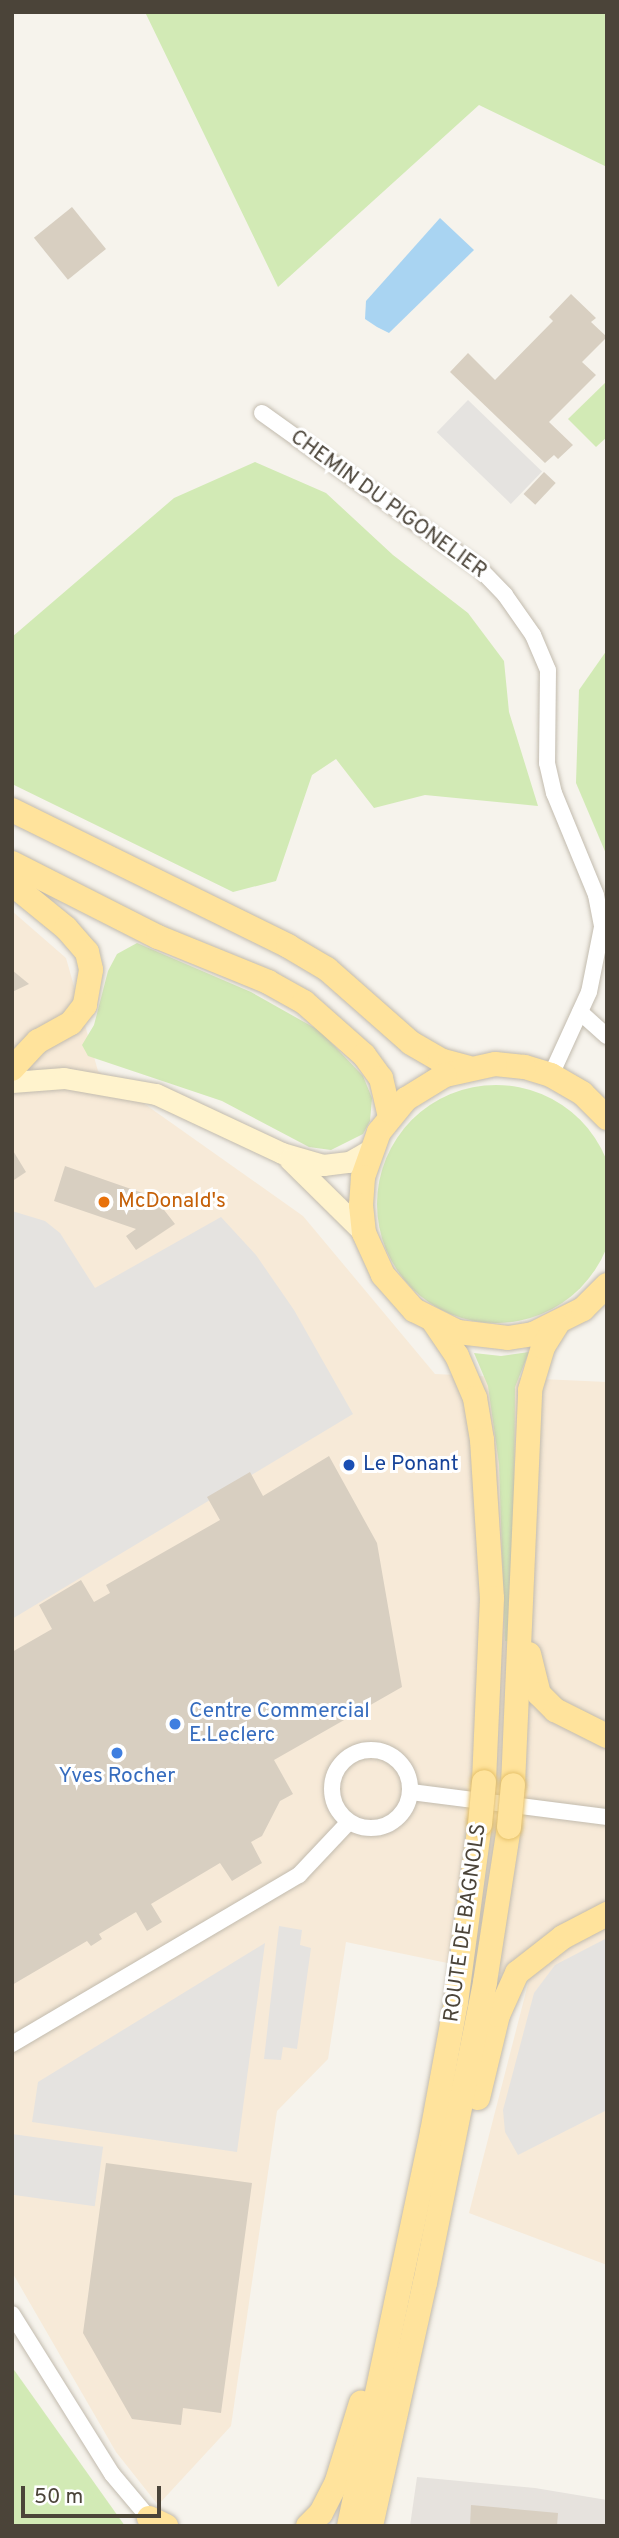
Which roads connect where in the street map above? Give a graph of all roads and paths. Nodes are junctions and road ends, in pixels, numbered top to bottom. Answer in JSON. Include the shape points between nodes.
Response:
{"nodes":[{"id":1,"x":262,"y":413,"type":"dead end"},
{"id":2,"x":12,"y":810,"type":"edge"},
{"id":3,"x":12,"y":863,"type":"edge"},
{"id":4,"x":12,"y":884,"type":"edge"},
{"id":5,"x":580,"y":1012,"type":"junction"},
{"id":6,"x":607,"y":1036,"type":"edge"},
{"id":7,"x":467,"y":1068,"type":"junction"},
{"id":8,"x":12,"y":1069,"type":"edge"},
{"id":9,"x":551,"y":1075,"type":"junction"},
{"id":10,"x":12,"y":1082,"type":"edge"},
{"id":11,"x":390,"y":1116,"type":"junction"},
{"id":12,"x":607,"y":1118,"type":"edge"},
{"id":13,"x":370,"y":1150,"type":"junction"},
{"id":14,"x":282,"y":1153,"type":"junction"},
{"id":15,"x":364,"y":1233,"type":"junction"},
{"id":16,"x":606,"y":1286,"type":"edge"},
{"id":17,"x":434,"y":1322,"type":"junction"},
{"id":18,"x":557,"y":1325,"type":"junction"},
{"id":19,"x":524,"y":1611,"type":"junction"},
{"id":20,"x":607,"y":1736,"type":"edge"},
{"id":21,"x":411,"y":1792,"type":"junction"},
{"id":22,"x":607,"y":1817,"type":"edge"},
{"id":23,"x":349,"y":1822,"type":"junction"},
{"id":24,"x":607,"y":1914,"type":"edge"},
{"id":25,"x":12,"y":2044,"type":"edge"},
{"id":26,"x":408,"y":2256,"type":"junction"},
{"id":27,"x":425,"y":2283,"type":"junction"},
{"id":28,"x":12,"y":2314,"type":"edge"},
{"id":29,"x":159,"y":2523,"type":"edge"},
{"id":30,"x":308,"y":2526,"type":"edge"},
{"id":31,"x":349,"y":2526,"type":"edge"},
{"id":32,"x":371,"y":2526,"type":"edge"}],
"edges":[{"from":1,"to":5,"type":"street","name":"CHEMIN DU PIGONELIER","via":[[481,570],[534,635],[548,670],[547,762],[554,793],[596,895],[603,927],[599,957]]},
{"from":2,"to":7,"type":"main road","via":[[288,946],[327,969],[411,1043],[440,1060]]},
{"from":3,"to":11,"type":"main road","via":[[158,937],[268,982],[304,1002],[364,1055],[382,1078]]},
{"from":4,"to":8,"type":"main road","via":[[66,928],[87,951],[91,970],[85,1005],[71,1023],[38,1041]]},
{"from":5,"to":6,"type":"street"},
{"from":5,"to":9,"type":"street","name":"CHEMIN DU PIGONELIER"},
{"from":7,"to":9,"type":"main road","via":[[505,1065]]},
{"from":7,"to":11,"type":"main road","via":[[424,1085]]},
{"from":9,"to":12,"type":"main road","via":[[582,1093]]},
{"from":10,"to":14,"type":"main road","via":[[64,1079],[156,1094]]},
{"from":11,"to":13,"type":"main road"},
{"from":13,"to":14,"type":"main road","via":[[336,1165]]},
{"from":13,"to":15,"type":"main road","via":[[362,1191]]},
{"from":14,"to":15,"type":"main road"},
{"from":15,"to":17,"type":"main road","via":[[383,1275],[414,1310]]},
{"from":16,"to":18,"type":"main road"},
{"from":17,"to":18,"type":"main road","via":[[470,1335],[508,1338]]},
{"from":17,"to":26,"type":"main road","name":"ROUTE DE BAGNOLS","bridge":true,"via":[[457,1356],[475,1398],[491,1558],[480,1824],[456,2003]]},
{"from":18,"to":19,"type":"main road","name":"ROUTE DE BAGNOLS","via":[[543,1347],[530,1390]]},
{"from":19,"to":20,"type":"main road","via":[[530,1665],[539,1694],[555,1710]]},
{"from":19,"to":27,"type":"main road","name":"ROUTE DE BAGNOLS","bridge":true,"via":[[509,1827],[485,1982]]},
{"from":21,"to":22,"type":"street"},
{"from":21,"to":23,"type":"street","via":[[400,1817],[388,1825],[362,1827]]},
{"from":21,"to":23,"type":"street","via":[[400,1763],[387,1753],[353,1755],[337,1770],[332,1793]]},
{"from":23,"to":25,"type":"street","via":[[299,1875]]},
{"from":24,"to":27,"type":"main road","via":[[527,1961],[510,1985]]},
{"from":26,"to":30,"type":"main road","via":[[337,2481],[321,2514]]},
{"from":26,"to":31,"type":"main road","name":"ROUTE DE BAGNOLS"},
{"from":27,"to":32,"type":"main road","name":"ROUTE DE BAGNOLS"},
{"from":28,"to":29,"type":"street","via":[[112,2474]]}]}
